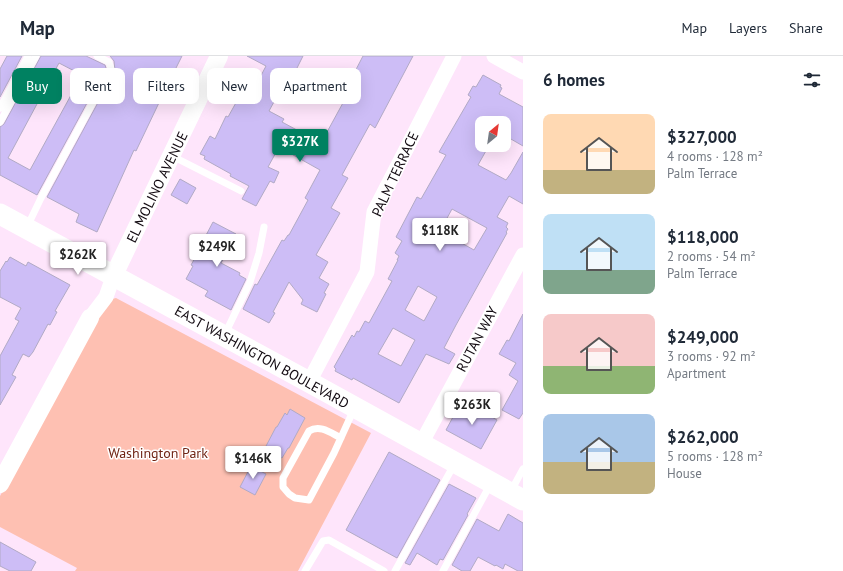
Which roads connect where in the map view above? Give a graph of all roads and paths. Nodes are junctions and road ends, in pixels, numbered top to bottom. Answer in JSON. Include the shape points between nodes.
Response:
{"nodes":[{"id":1,"x":28,"y":56,"type":"edge"},
{"id":2,"x":36,"y":56,"type":"edge"},
{"id":3,"x":97,"y":56,"type":"edge"},
{"id":4,"x":218,"y":56,"type":"edge"},
{"id":5,"x":454,"y":56,"type":"edge"},
{"id":6,"x":494,"y":56,"type":"edge"},
{"id":7,"x":523,"y":72,"type":"edge"},
{"id":8,"x":0,"y":108,"type":"edge"},
{"id":9,"x":0,"y":122,"type":"edge"},
{"id":10,"x":172,"y":156,"type":"junction"},
{"id":11,"x":241,"y":191,"type":"dead end"},
{"id":12,"x":0,"y":214,"type":"edge"},
{"id":13,"x":264,"y":227,"type":"dead end"},
{"id":14,"x":26,"y":228,"type":"junction"},
{"id":15,"x":523,"y":255,"type":"edge"},
{"id":16,"x":113,"y":277,"type":"junction"},
{"id":17,"x":90,"y":318,"type":"joint"},
{"id":18,"x":224,"y":336,"type":"junction"},
{"id":19,"x":309,"y":382,"type":"junction"},
{"id":20,"x":354,"y":407,"type":"junction"},
{"id":21,"x":341,"y":438,"type":"junction"},
{"id":22,"x":420,"y":444,"type":"junction"},
{"id":23,"x":455,"y":463,"type":"junction"},
{"id":24,"x":523,"y":469,"type":"edge"},
{"id":25,"x":491,"y":483,"type":"junction"},
{"id":26,"x":0,"y":484,"type":"edge"},
{"id":27,"x":516,"y":497,"type":"edge"},
{"id":28,"x":305,"y":571,"type":"edge"},
{"id":29,"x":384,"y":571,"type":"edge"},
{"id":30,"x":395,"y":571,"type":"edge"},
{"id":31,"x":443,"y":571,"type":"edge"}],
"edges":[{"from":1,"to":8,"type":"lane"},
{"from":2,"to":9,"type":"lane"},
{"from":3,"to":14,"type":"lane","via":[[109,62],[111,69]]},
{"from":4,"to":10,"type":"street","name":"EL MOLINO AVENUE"},
{"from":5,"to":19,"type":"street","name":"PALM TERRACE","via":[[374,212],[367,272]]},
{"from":6,"to":7,"type":"street"},
{"from":10,"to":11,"type":"lane"},
{"from":10,"to":16,"type":"street","name":"EL MOLINO AVENUE"},
{"from":12,"to":14,"type":"main road","name":"EAST WASHINGTON BOULEVARD"},
{"from":13,"to":18,"type":"lane","via":[[250,282]]},
{"from":14,"to":16,"type":"main road","name":"EAST WASHINGTON BOULEVARD"},
{"from":15,"to":22,"type":"street","name":"RUTAN WAY"},
{"from":16,"to":17,"type":"street","name":"EL MOLINO AVENUE","via":[[106,297]]},
{"from":16,"to":18,"type":"main road","name":"EAST WASHINGTON BOULEVARD"},
{"from":17,"to":26,"type":"street","name":"EL MOLINO AVENUE"},
{"from":18,"to":19,"type":"main road","name":"EAST WASHINGTON BOULEVARD"},
{"from":19,"to":20,"type":"main road","name":"EAST WASHINGTON BOULEVARD"},
{"from":20,"to":21,"type":"lane"},
{"from":20,"to":22,"type":"main road","name":"EAST WASHINGTON BOULEVARD"},
{"from":21,"to":21,"type":"lane","via":[[309,500],[295,498],[289,494],[283,487],[283,478],[309,431],[321,428]]},
{"from":22,"to":23,"type":"main road","name":"EAST WASHINGTON BOULEVARD"},
{"from":23,"to":25,"type":"main road","name":"EAST WASHINGTON BOULEVARD"},
{"from":23,"to":30,"type":"lane"},
{"from":24,"to":27,"type":"lane"},
{"from":25,"to":27,"type":"main road","name":"EAST WASHINGTON BOULEVARD"},
{"from":25,"to":31,"type":"lane"},
{"from":28,"to":29,"type":"lane","via":[[323,541],[330,540]]}]}
